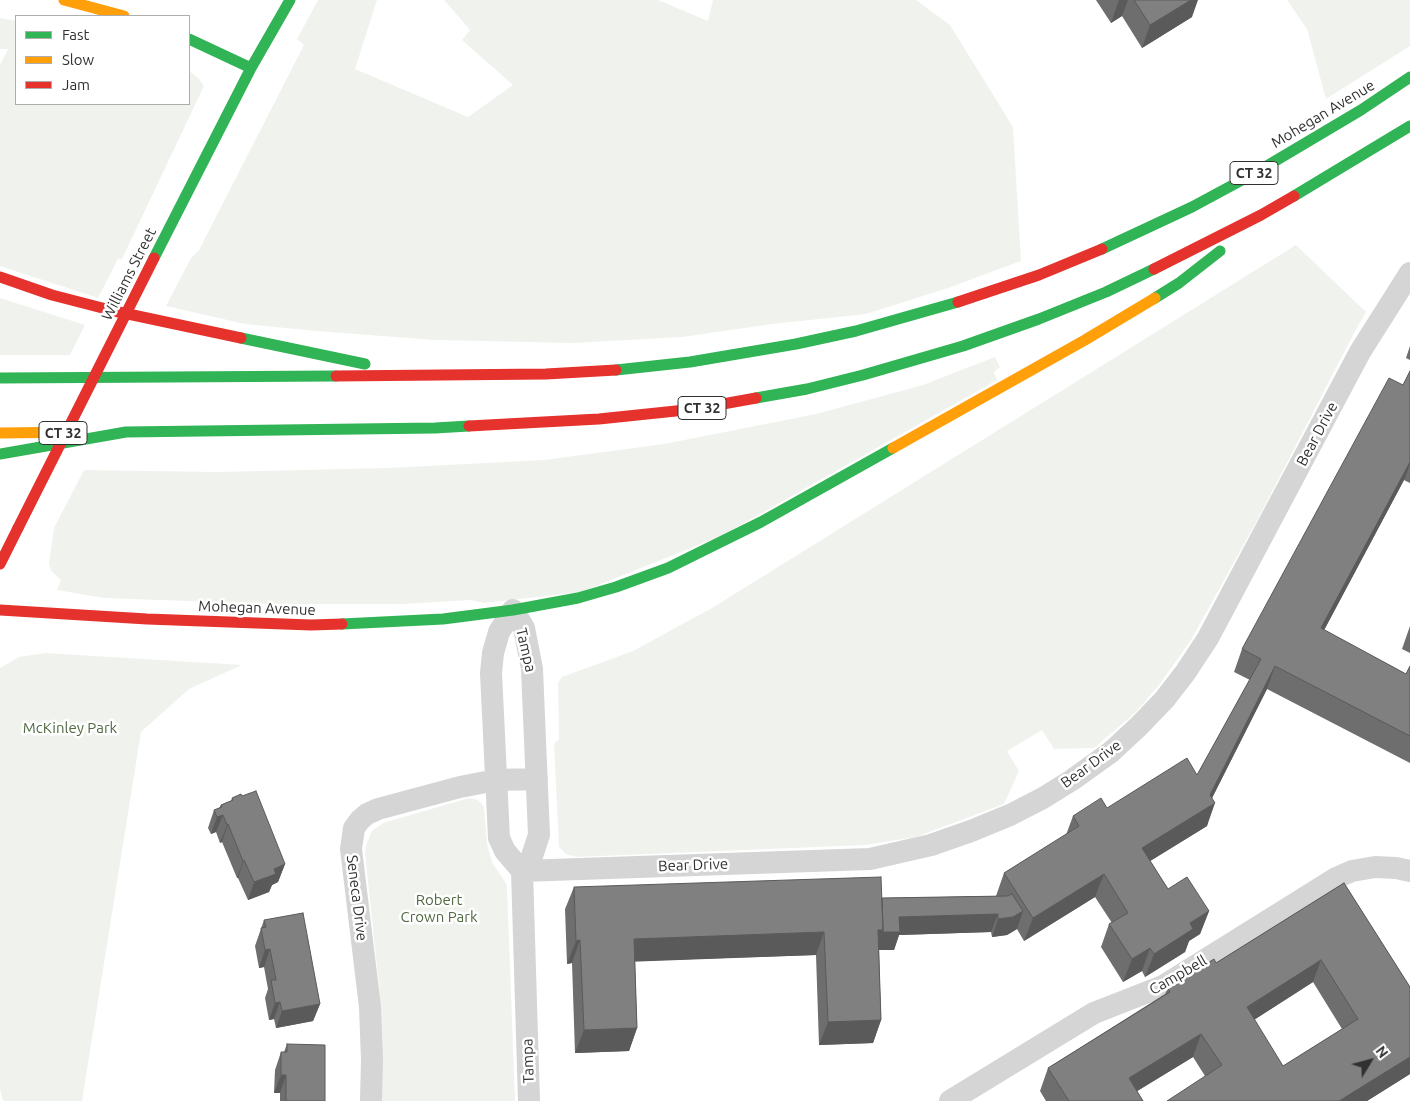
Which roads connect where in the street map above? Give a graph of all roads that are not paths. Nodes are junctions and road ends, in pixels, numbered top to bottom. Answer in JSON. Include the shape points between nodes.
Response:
{"nodes":[{"id":1,"x":64,"y":0,"type":"edge"},
{"id":2,"x":290,"y":0,"type":"edge"},
{"id":3,"x":120,"y":15,"type":"edge"},
{"id":4,"x":190,"y":39,"type":"edge"},
{"id":5,"x":251,"y":68,"type":"junction"},
{"id":6,"x":1410,"y":77,"type":"edge"},
{"id":7,"x":1410,"y":126,"type":"edge"},
{"id":8,"x":1245,"y":224,"type":"junction"},
{"id":9,"x":1410,"y":273,"type":"edge"},
{"id":10,"x":0,"y":277,"type":"edge"},
{"id":11,"x":425,"y":376,"type":"junction"},
{"id":12,"x":0,"y":378,"type":"edge"},
{"id":13,"x":126,"y":432,"type":"junction"},
{"id":14,"x":0,"y":433,"type":"edge"},
{"id":15,"x":0,"y":454,"type":"edge"},
{"id":16,"x":0,"y":564,"type":"edge"},
{"id":17,"x":0,"y":610,"type":"edge"},
{"id":18,"x":513,"y":610,"type":"junction"},
{"id":19,"x":537,"y":779,"type":"junction"},
{"id":20,"x":496,"y":780,"type":"junction"},
{"id":21,"x":522,"y":871,"type":"junction"},
{"id":22,"x":1410,"y":871,"type":"edge"},
{"id":23,"x":371,"y":1101,"type":"edge"},
{"id":24,"x":529,"y":1101,"type":"edge"},
{"id":25,"x":950,"y":1101,"type":"edge"}],
"edges":[{"from":1,"to":3,"type":"main road"},
{"from":2,"to":5,"type":"main road","name":"Williams Street"},
{"from":4,"to":5,"type":"main road"},
{"from":5,"to":16,"type":"main road","name":"Williams Street","bridge":true},
{"from":6,"to":11,"type":"main road","name":"Mohegan Avenue","number":"CT 32","via":[[1222,191],[1161,223],[1090,255],[932,311],[856,331],[739,355],[663,366],[573,373]]},
{"from":7,"to":8,"type":"main road","number":"CT 32"},
{"from":8,"to":13,"type":"main road","number":"CT 32","via":[[1132,280],[1039,319],[908,363],[770,397],[648,415],[535,424]]},
{"from":8,"to":18,"type":"main road","name":"Mohegan Avenue","via":[[1219,251],[1143,306],[761,522],[668,568],[616,587]]},
{"from":9,"to":21,"type":"street","name":"Bear Drive","via":[[1360,352],[1208,638],[1164,700],[1111,752],[1072,780],[1019,811],[972,831],[932,845],[870,859]]},
{"from":10,"to":11,"type":"main road","via":[[114,312]]},
{"from":11,"to":12,"type":"main road","number":"CT 32"},
{"from":13,"to":14,"type":"main road","number":"CT 32"},
{"from":13,"to":15,"type":"main road"},
{"from":17,"to":18,"type":"main road","name":"Mohegan Avenue","via":[[311,625],[443,619]]},
{"from":18,"to":19,"type":"street","name":"Tampa","via":[[524,628],[532,669]]},
{"from":18,"to":20,"type":"street","name":"Tampa","via":[[499,632],[493,653]]},
{"from":19,"to":20,"type":"street","name":"Seneca Drive"},
{"from":19,"to":21,"type":"street","name":"Tampa","via":[[539,835],[531,859]]},
{"from":20,"to":21,"type":"street","name":"Tampa","via":[[499,838],[504,851]]},
{"from":20,"to":23,"type":"street","name":"Seneca Drive","via":[[378,809],[367,814],[354,828],[351,849],[370,1008]]},
{"from":21,"to":24,"type":"street","name":"Tampa"},
{"from":22,"to":25,"type":"street","name":"Campbell","via":[[1375,867],[1336,878],[1163,986],[1094,1013]]}]}
